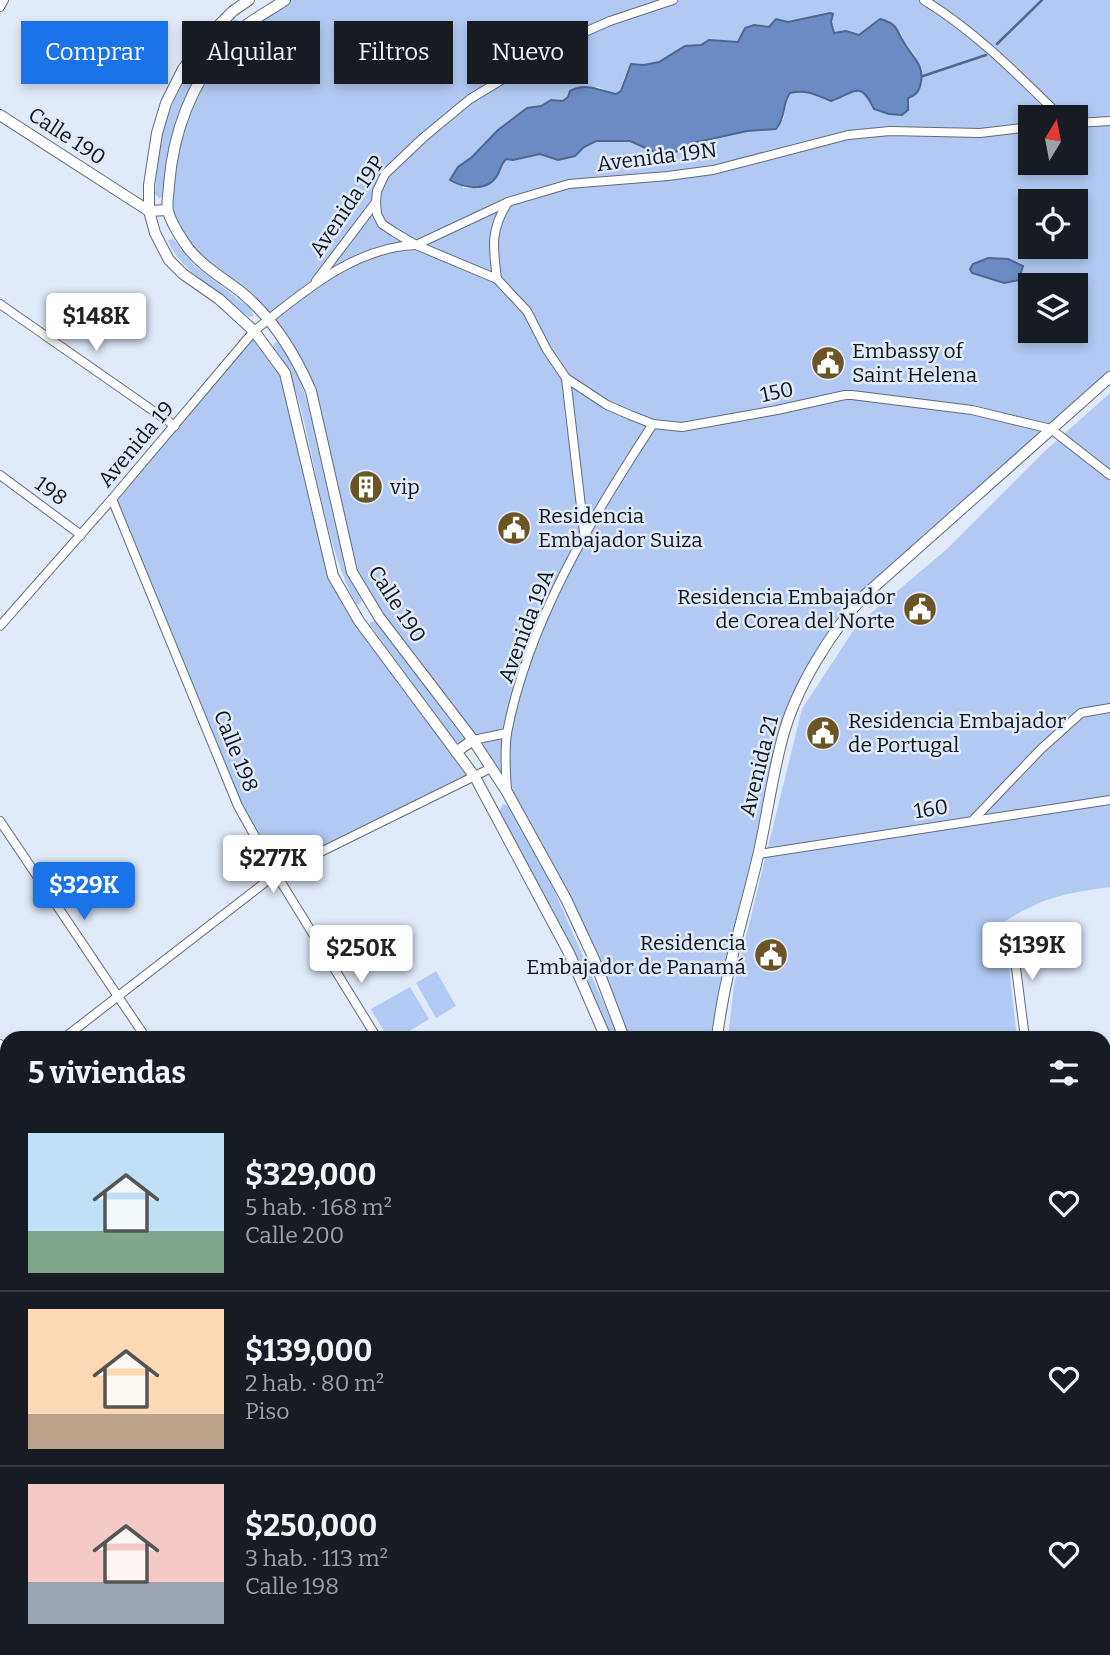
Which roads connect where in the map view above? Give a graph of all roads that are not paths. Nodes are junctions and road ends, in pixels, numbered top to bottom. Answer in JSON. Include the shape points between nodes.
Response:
{"nodes":[{"id":1,"x":4,"y":0,"type":"edge"},
{"id":2,"x":249,"y":0,"type":"edge"},
{"id":3,"x":285,"y":0,"type":"edge"},
{"id":4,"x":673,"y":0,"type":"edge"},
{"id":5,"x":924,"y":0,"type":"edge"},
{"id":6,"x":0,"y":7,"type":"edge"},
{"id":7,"x":238,"y":8,"type":"junction"},
{"id":8,"x":251,"y":21,"type":"edge"},
{"id":9,"x":254,"y":21,"type":"edge"},
{"id":10,"x":199,"y":84,"type":"edge"},
{"id":11,"x":1049,"y":105,"type":"edge"},
{"id":12,"x":0,"y":115,"type":"edge"},
{"id":13,"x":1110,"y":121,"type":"edge"},
{"id":14,"x":1088,"y":122,"type":"edge"},
{"id":15,"x":1018,"y":129,"type":"edge"},
{"id":16,"x":376,"y":202,"type":"junction"},
{"id":17,"x":508,"y":202,"type":"junction"},
{"id":18,"x":167,"y":210,"type":"junction"},
{"id":19,"x":149,"y":211,"type":"junction"},
{"id":20,"x":416,"y":245,"type":"junction"},
{"id":21,"x":496,"y":279,"type":"junction"},
{"id":22,"x":306,"y":292,"type":"junction"},
{"id":23,"x":0,"y":304,"type":"edge"},
{"id":24,"x":268,"y":320,"type":"junction"},
{"id":25,"x":254,"y":331,"type":"junction"},
{"id":26,"x":1110,"y":377,"type":"edge"},
{"id":27,"x":566,"y":378,"type":"junction"},
{"id":28,"x":653,"y":424,"type":"junction"},
{"id":29,"x":175,"y":426,"type":"junction"},
{"id":30,"x":1051,"y":429,"type":"junction"},
{"id":31,"x":0,"y":475,"type":"edge"},
{"id":32,"x":1110,"y":475,"type":"edge"},
{"id":33,"x":112,"y":499,"type":"junction"},
{"id":34,"x":584,"y":533,"type":"junction"},
{"id":35,"x":81,"y":535,"type":"junction"},
{"id":36,"x":375,"y":609,"type":"junction"},
{"id":37,"x":359,"y":621,"type":"junction"},
{"id":38,"x":0,"y":626,"type":"edge"},
{"id":39,"x":1110,"y":708,"type":"edge"},
{"id":40,"x":507,"y":733,"type":"junction"},
{"id":41,"x":473,"y":740,"type":"junction"},
{"id":42,"x":456,"y":752,"type":"junction"},
{"id":43,"x":491,"y":768,"type":"junction"},
{"id":44,"x":475,"y":777,"type":"junction"},
{"id":45,"x":507,"y":792,"type":"junction"},
{"id":46,"x":1110,"y":800,"type":"edge"},
{"id":47,"x":490,"y":803,"type":"junction"},
{"id":48,"x":974,"y":820,"type":"junction"},
{"id":49,"x":0,"y":821,"type":"edge"},
{"id":50,"x":759,"y":854,"type":"junction"},
{"id":51,"x":276,"y":874,"type":"junction"},
{"id":52,"x":1011,"y":929,"type":"dead end"},
{"id":53,"x":118,"y":996,"type":"junction"},
{"id":54,"x":73,"y":1031,"type":"edge"},
{"id":55,"x":141,"y":1031,"type":"edge"},
{"id":56,"x":373,"y":1031,"type":"edge"},
{"id":57,"x":603,"y":1031,"type":"edge"},
{"id":58,"x":621,"y":1031,"type":"edge"},
{"id":59,"x":718,"y":1031,"type":"edge"},
{"id":60,"x":1023,"y":1031,"type":"edge"}],
"edges":[{"from":1,"to":6,"type":"street"},
{"from":2,"to":7,"type":"main road"},
{"from":3,"to":9,"type":"main road"},
{"from":4,"to":16,"type":"street","name":"Avenida 19P","via":[[571,38],[470,99],[385,174]]},
{"from":5,"to":11,"type":"street","via":[[983,42]]},
{"from":7,"to":8,"type":"main road"},
{"from":7,"to":19,"type":"main road","via":[[206,37],[166,103],[151,159]]},
{"from":10,"to":18,"type":"main road","via":[[175,141]]},
{"from":12,"to":19,"type":"main road","name":"Calle 190"},
{"from":13,"to":14,"type":"street"},
{"from":15,"to":17,"type":"street","name":"Avenida 19N","via":[[848,135],[713,170],[569,184]]},
{"from":16,"to":20,"type":"street","name":"150","via":[[382,224]]},
{"from":16,"to":22,"type":"street","name":"Avenida 19P"},
{"from":17,"to":20,"type":"street","name":"Avenida 19N"},
{"from":17,"to":21,"type":"street","via":[[494,236]]},
{"from":18,"to":19,"type":"main road"},
{"from":18,"to":24,"type":"main road","name":"Calle 190","via":[[187,247],[205,267],[242,293]]},
{"from":19,"to":25,"type":"main road","name":"Calle 190","via":[[169,260]]},
{"from":20,"to":21,"type":"street","name":"150"},
{"from":20,"to":22,"type":"street","name":"Avenida 19N","via":[[362,258]]},
{"from":21,"to":27,"type":"street","name":"150","via":[[527,311]]},
{"from":22,"to":24,"type":"street","name":"Avenida 19"},
{"from":23,"to":29,"type":"street"},
{"from":24,"to":25,"type":"street","name":"Avenida 19"},
{"from":24,"to":36,"type":"main road","name":"Calle 190","via":[[311,391],[352,572]]},
{"from":25,"to":29,"type":"street","name":"Avenida 19"},
{"from":25,"to":37,"type":"main road","name":"Calle 190","via":[[285,373],[333,576]]},
{"from":26,"to":30,"type":"main road","name":"Avenida 21"},
{"from":27,"to":28,"type":"street","name":"150","via":[[607,405]]},
{"from":27,"to":34,"type":"street"},
{"from":28,"to":30,"type":"street","name":"150","via":[[681,427],[845,395],[977,410]]},
{"from":28,"to":34,"type":"street","name":"Avenida 19A"},
{"from":29,"to":33,"type":"street","name":"Avenida 19"},
{"from":30,"to":32,"type":"street","name":"150"},
{"from":30,"to":50,"type":"main road","name":"Avenida 21","via":[[848,613],[788,719]]},
{"from":31,"to":35,"type":"street","name":"198"},
{"from":33,"to":35,"type":"street","name":"Avenida 19"},
{"from":33,"to":51,"type":"street","name":"Calle 198","via":[[238,806]]},
{"from":34,"to":40,"type":"street","name":"Avenida 19A","via":[[528,660]]},
{"from":35,"to":38,"type":"street","name":"Avenida 19"},
{"from":36,"to":37,"type":"main road"},
{"from":36,"to":41,"type":"main road","name":"Calle 190"},
{"from":37,"to":42,"type":"main road","name":"Calle 190"},
{"from":39,"to":48,"type":"street","via":[[1081,713]]},
{"from":40,"to":41,"type":"street"},
{"from":40,"to":45,"type":"street","name":"Avenida 19A"},
{"from":41,"to":42,"type":"main road"},
{"from":41,"to":43,"type":"main road","name":"Calle 190"},
{"from":42,"to":44,"type":"main road","name":"Calle 190"},
{"from":43,"to":44,"type":"street"},
{"from":43,"to":45,"type":"main road","name":"Calle 190"},
{"from":44,"to":47,"type":"main road","name":"Calle 190"},
{"from":44,"to":51,"type":"street"},
{"from":45,"to":47,"type":"main road"},
{"from":45,"to":58,"type":"main road","name":"Calle 190","via":[[577,923]]},
{"from":46,"to":48,"type":"street","name":"160"},
{"from":47,"to":57,"type":"main road","name":"Calle 190","via":[[569,953]]},
{"from":48,"to":50,"type":"street","name":"160"},
{"from":49,"to":53,"type":"street"},
{"from":50,"to":59,"type":"main road","name":"Avenida 21"},
{"from":51,"to":53,"type":"street"},
{"from":51,"to":56,"type":"street","name":"Calle 198"},
{"from":52,"to":60,"type":"street"},
{"from":53,"to":54,"type":"street"},
{"from":53,"to":55,"type":"street"}]}
